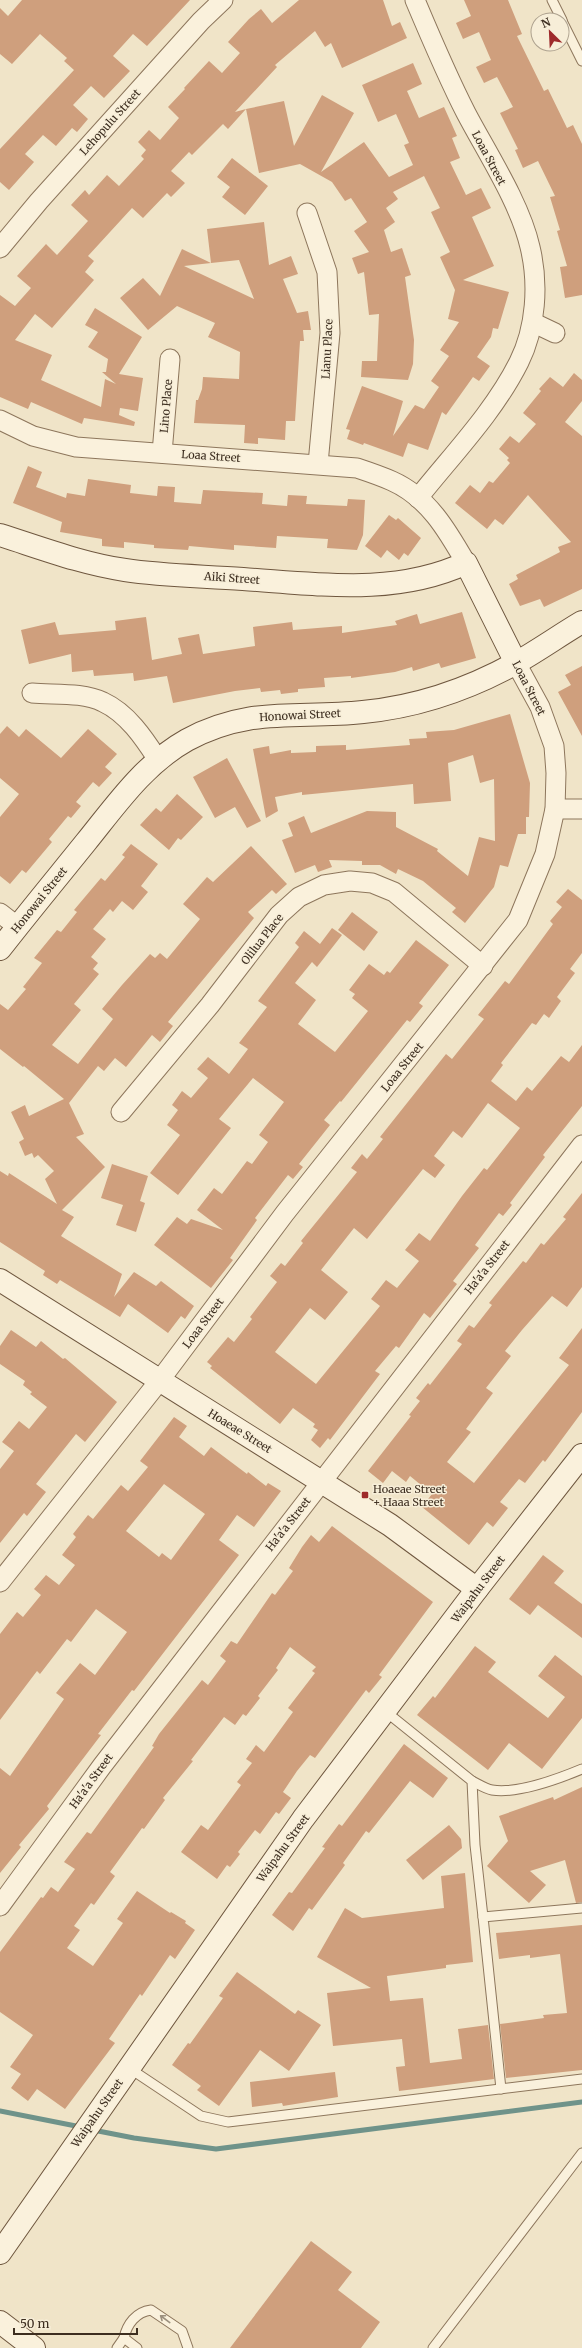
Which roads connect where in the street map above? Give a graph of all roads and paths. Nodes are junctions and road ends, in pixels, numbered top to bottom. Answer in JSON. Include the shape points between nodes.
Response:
{"nodes":[{"id":1,"x":223,"y":0,"type":"edge"},
{"id":2,"x":415,"y":0,"type":"edge"},
{"id":3,"x":552,"y":0,"type":"edge"},
{"id":4,"x":558,"y":12,"type":"edge"},
{"id":5,"x":570,"y":36,"type":"edge"},
{"id":6,"x":582,"y":61,"type":"edge"},
{"id":7,"x":307,"y":213,"type":"dead end"},
{"id":8,"x":0,"y":248,"type":"edge"},
{"id":9,"x":534,"y":323,"type":"junction"},
{"id":10,"x":555,"y":333,"type":"dead end"},
{"id":11,"x":170,"y":359,"type":"dead end"},
{"id":12,"x":0,"y":420,"type":"edge"},
{"id":13,"x":162,"y":453,"type":"junction"},
{"id":14,"x":318,"y":464,"type":"junction"},
{"id":15,"x":418,"y":498,"type":"junction"},
{"id":16,"x":0,"y":535,"type":"edge"},
{"id":17,"x":466,"y":563,"type":"junction"},
{"id":18,"x":582,"y":622,"type":"edge"},
{"id":19,"x":516,"y":662,"type":"junction"},
{"id":20,"x":32,"y":693,"type":"dead end"},
{"id":21,"x":158,"y":760,"type":"junction"},
{"id":22,"x":555,"y":809,"type":"junction"},
{"id":23,"x":582,"y":810,"type":"edge"},
{"id":24,"x":0,"y":913,"type":"edge"},
{"id":25,"x":18,"y":927,"type":"junction"},
{"id":26,"x":0,"y":949,"type":"edge"},
{"id":27,"x":483,"y":966,"type":"junction"},
{"id":28,"x":121,"y":1112,"type":"dead end"},
{"id":29,"x":582,"y":1145,"type":"edge"},
{"id":30,"x":0,"y":1280,"type":"edge"},
{"id":31,"x":160,"y":1380,"type":"junction"},
{"id":32,"x":582,"y":1455,"type":"edge"},
{"id":33,"x":320,"y":1482,"type":"junction"},
{"id":34,"x":0,"y":1582,"type":"edge"},
{"id":35,"x":477,"y":1589,"type":"junction"},
{"id":36,"x":385,"y":1711,"type":"junction"},
{"id":37,"x":582,"y":1769,"type":"edge"},
{"id":38,"x":472,"y":1781,"type":"junction"},
{"id":39,"x":0,"y":1906,"type":"edge"},
{"id":40,"x":582,"y":1908,"type":"edge"},
{"id":41,"x":483,"y":1917,"type":"junction"},
{"id":42,"x":128,"y":2068,"type":"junction"},
{"id":43,"x":582,"y":2079,"type":"edge"},
{"id":44,"x":501,"y":2089,"type":"junction"},
{"id":45,"x":582,"y":2153,"type":"edge"},
{"id":46,"x":0,"y":2253,"type":"edge"},
{"id":47,"x":0,"y":2322,"type":"edge"},
{"id":48,"x":124,"y":2338,"type":"junction"},
{"id":49,"x":34,"y":2348,"type":"edge"},
{"id":50,"x":117,"y":2348,"type":"edge"},
{"id":51,"x":137,"y":2348,"type":"edge"},
{"id":52,"x":188,"y":2348,"type":"edge"},
{"id":53,"x":433,"y":2348,"type":"edge"}],
"edges":[{"from":1,"to":8,"type":"street","name":"Lehopulu Street","via":[[201,20]]},
{"from":2,"to":9,"type":"street","name":"Loaa Street","via":[[439,59],[518,213],[530,247]]},
{"from":3,"to":4,"type":"lane"},
{"from":5,"to":6,"type":"lane"},
{"from":7,"to":14,"type":"street","name":"Lianu Place","via":[[327,272],[330,333]]},
{"from":9,"to":10,"type":"street"},
{"from":9,"to":15,"type":"street","name":"Loaa Street","via":[[520,361],[498,399]]},
{"from":11,"to":13,"type":"street","name":"Lino Place"},
{"from":12,"to":13,"type":"street","name":"Loaa Street","via":[[33,436],[76,447]]},
{"from":13,"to":14,"type":"street","name":"Loaa Street"},
{"from":14,"to":15,"type":"street","name":"Loaa Street","via":[[357,468],[393,481]]},
{"from":15,"to":17,"type":"street","name":"Loaa Street","via":[[447,531]]},
{"from":16,"to":17,"type":"street","name":"Aiki Street","via":[[124,570],[352,586],[414,580],[443,573]]},
{"from":17,"to":19,"type":"street","name":"Loaa Street"},
{"from":18,"to":19,"type":"street","name":"Honowai Street"},
{"from":19,"to":21,"type":"street","name":"Honowai Street","via":[[477,682],[438,696],[400,705],[363,712],[270,714],[238,720],[186,741]]},
{"from":19,"to":22,"type":"street","name":"Loaa Street","via":[[540,707],[554,746]]},
{"from":20,"to":21,"type":"street","via":[[83,696],[103,701],[124,716],[147,742]]},
{"from":21,"to":25,"type":"street","name":"Honowai Street","via":[[131,786]]},
{"from":22,"to":23,"type":"street"},
{"from":22,"to":27,"type":"street","name":"Loaa Street","via":[[545,854],[518,920]]},
{"from":24,"to":25,"type":"street"},
{"from":25,"to":26,"type":"street","name":"Honowai Street"},
{"from":27,"to":28,"type":"street","name":"Olilua Place","via":[[394,892],[372,883],[324,885],[299,897],[279,915],[210,1005]]},
{"from":27,"to":31,"type":"street","name":"Loaa Street","via":[[285,1213]]},
{"from":29,"to":33,"type":"street","name":"Ha'a'a Street"},
{"from":30,"to":31,"type":"street","name":"Hoaeae Street"},
{"from":31,"to":33,"type":"street","name":"Hoaeae Street"},
{"from":31,"to":34,"type":"street","name":"Loaa Street"},
{"from":32,"to":35,"type":"street","name":"Waipahu Street"},
{"from":33,"to":35,"type":"street","name":"Hoaeae Street","via":[[390,1525]]},
{"from":33,"to":39,"type":"street","name":"Ha'a'a Street","via":[[102,1766]]},
{"from":35,"to":36,"type":"street","name":"Waipahu Street"},
{"from":36,"to":38,"type":"lane"},
{"from":36,"to":42,"type":"street","name":"Waipahu Street","via":[[303,1819]]},
{"from":37,"to":38,"type":"lane","via":[[562,1777],[510,1790],[491,1790]]},
{"from":38,"to":41,"type":"lane","via":[[475,1845]]},
{"from":40,"to":41,"type":"lane"},
{"from":41,"to":44,"type":"lane"},
{"from":42,"to":44,"type":"lane","via":[[201,2116],[228,2122]]},
{"from":42,"to":46,"type":"street","name":"Waipahu Street"},
{"from":43,"to":44,"type":"lane"},
{"from":45,"to":53,"type":"lane"},
{"from":47,"to":49,"type":"street"},
{"from":48,"to":50,"type":"lane"},
{"from":48,"to":51,"type":"lane"},
{"from":52,"to":48,"type":"lane","one_way":true,"via":[[182,2332],[151,2310],[136,2316],[126,2328]]}]}
